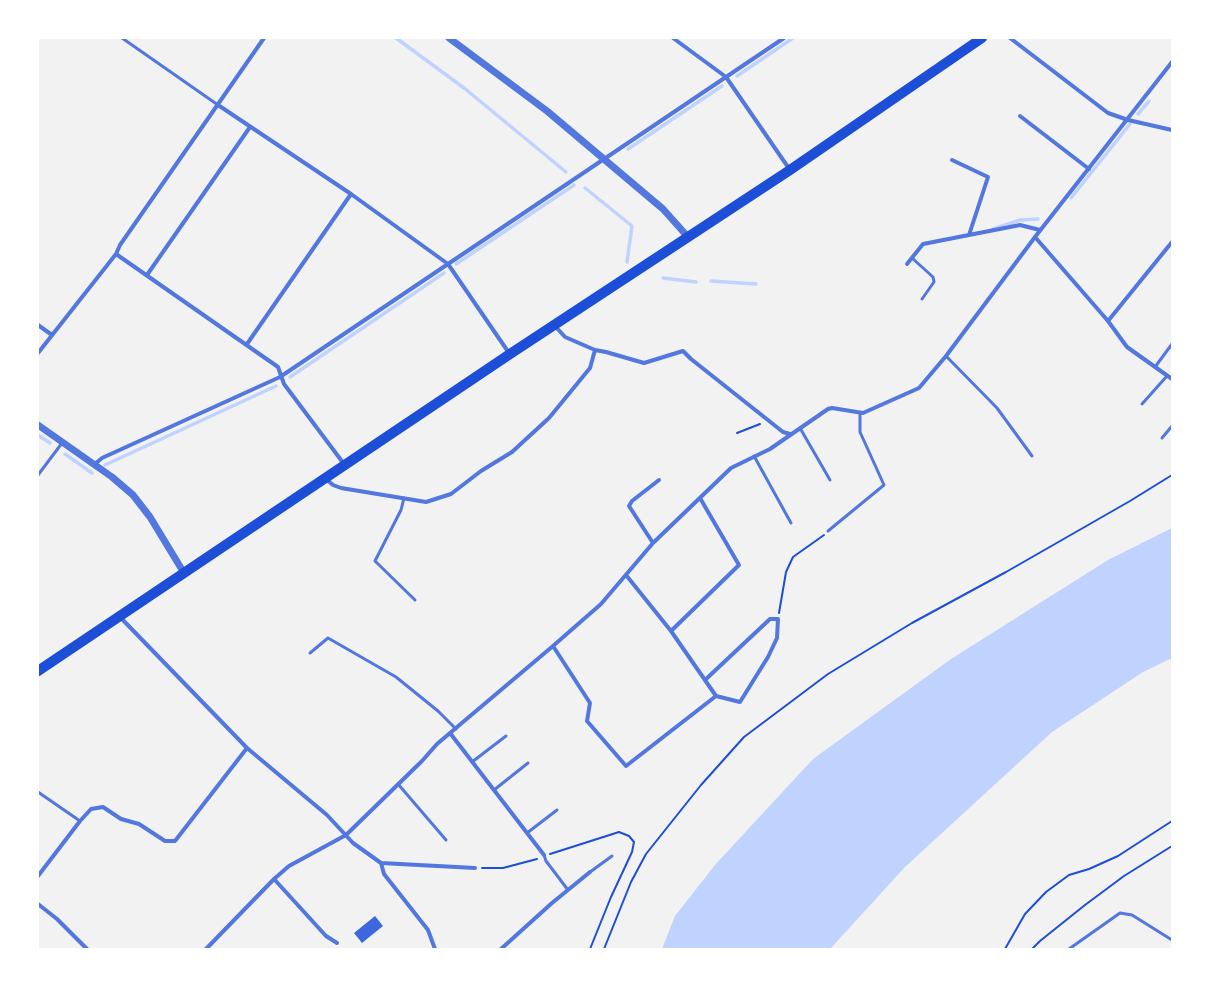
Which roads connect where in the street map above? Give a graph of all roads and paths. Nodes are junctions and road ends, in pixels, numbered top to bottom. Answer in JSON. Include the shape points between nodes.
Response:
{"nodes":[{"id":1,"x":122,"y":38,"type":"edge"},
{"id":2,"x":264,"y":38,"type":"edge"},
{"id":3,"x":449,"y":38,"type":"edge"},
{"id":4,"x":673,"y":38,"type":"edge"},
{"id":5,"x":784,"y":38,"type":"edge"},
{"id":6,"x":982,"y":38,"type":"edge"},
{"id":7,"x":1010,"y":38,"type":"edge"},
{"id":8,"x":1172,"y":62,"type":"edge"},
{"id":9,"x":726,"y":77,"type":"junction"},
{"id":10,"x":218,"y":105,"type":"junction"},
{"id":11,"x":1020,"y":116,"type":"dead end"},
{"id":12,"x":1128,"y":120,"type":"junction"},
{"id":13,"x":250,"y":127,"type":"junction"},
{"id":14,"x":1172,"y":130,"type":"edge"},
{"id":15,"x":604,"y":160,"type":"junction"},
{"id":16,"x":952,"y":160,"type":"dead end"},
{"id":17,"x":1089,"y":169,"type":"junction"},
{"id":18,"x":790,"y":170,"type":"junction"},
{"id":19,"x":351,"y":194,"type":"junction"},
{"id":20,"x":1040,"y":230,"type":"junction"},
{"id":21,"x":969,"y":235,"type":"junction"},
{"id":22,"x":688,"y":237,"type":"junction"},
{"id":23,"x":1035,"y":237,"type":"junction"},
{"id":24,"x":1172,"y":242,"type":"edge"},
{"id":25,"x":116,"y":254,"type":"junction"},
{"id":26,"x":912,"y":258,"type":"junction"},
{"id":27,"x":448,"y":264,"type":"junction"},
{"id":28,"x":908,"y":264,"type":"dead end"},
{"id":29,"x":147,"y":275,"type":"junction"},
{"id":30,"x":922,"y":299,"type":"dead end"},
{"id":31,"x":1108,"y":321,"type":"junction"},
{"id":32,"x":38,"y":325,"type":"edge"},
{"id":33,"x":555,"y":326,"type":"junction"},
{"id":34,"x":52,"y":335,"type":"junction"},
{"id":35,"x":247,"y":344,"type":"junction"},
{"id":36,"x":1172,"y":344,"type":"edge"},
{"id":37,"x":595,"y":350,"type":"junction"},
{"id":38,"x":38,"y":353,"type":"edge"},
{"id":39,"x":510,"y":354,"type":"junction"},
{"id":40,"x":946,"y":356,"type":"junction"},
{"id":41,"x":1155,"y":367,"type":"junction"},
{"id":42,"x":1167,"y":376,"type":"junction"},
{"id":43,"x":280,"y":377,"type":"junction"},
{"id":44,"x":1172,"y":379,"type":"edge"},
{"id":45,"x":1142,"y":404,"type":"dead end"},
{"id":46,"x":860,"y":414,"type":"junction"},
{"id":47,"x":770,"y":420,"type":"junction"},
{"id":48,"x":38,"y":425,"type":"edge"},
{"id":49,"x":1172,"y":426,"type":"edge"},
{"id":50,"x":800,"y":428,"type":"junction"},
{"id":51,"x":737,"y":433,"type":"dead end"},
{"id":52,"x":790,"y":434,"type":"junction"},
{"id":53,"x":1162,"y":438,"type":"dead end"},
{"id":54,"x":63,"y":441,"type":"junction"},
{"id":55,"x":754,"y":456,"type":"junction"},
{"id":56,"x":1032,"y":456,"type":"dead end"},
{"id":57,"x":94,"y":464,"type":"junction"},
{"id":58,"x":345,"y":466,"type":"junction"},
{"id":59,"x":38,"y":475,"type":"edge"},
{"id":60,"x":1172,"y":475,"type":"edge"},
{"id":61,"x":326,"y":478,"type":"junction"},
{"id":62,"x":659,"y":480,"type":"dead end"},
{"id":63,"x":830,"y":480,"type":"dead end"},
{"id":64,"x":404,"y":498,"type":"junction"},
{"id":65,"x":700,"y":498,"type":"junction"},
{"id":66,"x":791,"y":523,"type":"dead end"},
{"id":67,"x":828,"y":532,"type":"joint"},
{"id":68,"x":653,"y":543,"type":"junction"},
{"id":69,"x":184,"y":573,"type":"junction"},
{"id":70,"x":626,"y":575,"type":"junction"},
{"id":71,"x":415,"y":600,"type":"dead end"},
{"id":72,"x":119,"y":616,"type":"junction"},
{"id":73,"x":778,"y":619,"type":"junction"},
{"id":74,"x":670,"y":631,"type":"junction"},
{"id":75,"x":553,"y":646,"type":"junction"},
{"id":76,"x":310,"y":653,"type":"dead end"},
{"id":77,"x":38,"y":671,"type":"edge"},
{"id":78,"x":705,"y":680,"type":"junction"},
{"id":79,"x":716,"y":696,"type":"junction"},
{"id":80,"x":456,"y":729,"type":"junction"},
{"id":81,"x":450,"y":733,"type":"junction"},
{"id":82,"x":506,"y":736,"type":"dead end"},
{"id":83,"x":247,"y":748,"type":"junction"},
{"id":84,"x":472,"y":762,"type":"junction"},
{"id":85,"x":528,"y":763,"type":"dead end"},
{"id":86,"x":398,"y":784,"type":"junction"},
{"id":87,"x":494,"y":790,"type":"junction"},
{"id":88,"x":38,"y":792,"type":"edge"},
{"id":89,"x":557,"y":810,"type":"dead end"},
{"id":90,"x":80,"y":821,"type":"junction"},
{"id":91,"x":1172,"y":821,"type":"edge"},
{"id":92,"x":527,"y":833,"type":"junction"},
{"id":93,"x":346,"y":836,"type":"junction"},
{"id":94,"x":446,"y":840,"type":"dead end"},
{"id":95,"x":1172,"y":846,"type":"edge"},
{"id":96,"x":544,"y":855,"type":"junction"},
{"id":97,"x":612,"y":856,"type":"dead end"},
{"id":98,"x":381,"y":863,"type":"junction"},
{"id":99,"x":475,"y":868,"type":"joint"},
{"id":100,"x":590,"y":872,"type":"joint"},
{"id":101,"x":38,"y":876,"type":"edge"},
{"id":102,"x":274,"y":879,"type":"junction"},
{"id":103,"x":568,"y":890,"type":"junction"},
{"id":104,"x":38,"y":904,"type":"edge"},
{"id":105,"x":1172,"y":940,"type":"edge"},
{"id":106,"x":337,"y":942,"type":"dead end"},
{"id":107,"x":87,"y":949,"type":"edge"},
{"id":108,"x":206,"y":949,"type":"edge"},
{"id":109,"x":435,"y":949,"type":"edge"},
{"id":110,"x":501,"y":949,"type":"edge"},
{"id":111,"x":604,"y":949,"type":"edge"},
{"id":112,"x":1005,"y":949,"type":"edge"},
{"id":113,"x":1032,"y":949,"type":"edge"},
{"id":114,"x":1069,"y":949,"type":"edge"}],
"edges":[{"from":1,"to":10,"type":"lane"},
{"from":2,"to":10,"type":"street"},
{"from":3,"to":15,"type":"street","via":[[536,102]]},
{"from":4,"to":9,"type":"street"},
{"from":5,"to":9,"type":"street"},
{"from":6,"to":18,"type":"main road"},
{"from":7,"to":12,"type":"street","via":[[1108,113]]},
{"from":8,"to":12,"type":"street"},
{"from":9,"to":15,"type":"street"},
{"from":9,"to":18,"type":"street"},
{"from":10,"to":13,"type":"street"},
{"from":10,"to":25,"type":"street"},
{"from":11,"to":17,"type":"street"},
{"from":12,"to":14,"type":"street"},
{"from":12,"to":17,"type":"street"},
{"from":13,"to":19,"type":"street"},
{"from":13,"to":29,"type":"street"},
{"from":15,"to":22,"type":"street","via":[[662,209]]},
{"from":15,"to":27,"type":"street"},
{"from":16,"to":21,"type":"street","via":[[988,177]]},
{"from":17,"to":20,"type":"street"},
{"from":18,"to":22,"type":"main road"},
{"from":19,"to":27,"type":"street"},
{"from":19,"to":35,"type":"street"},
{"from":20,"to":21,"type":"street","via":[[1020,225]]},
{"from":20,"to":23,"type":"street"},
{"from":21,"to":26,"type":"street","via":[[923,244]]},
{"from":22,"to":33,"type":"main road"},
{"from":23,"to":31,"type":"street"},
{"from":23,"to":40,"type":"street"},
{"from":24,"to":31,"type":"street"},
{"from":25,"to":29,"type":"street"},
{"from":25,"to":34,"type":"street"},
{"from":26,"to":28,"type":"street"},
{"from":26,"to":30,"type":"lane","via":[[933,277],[934,282]]},
{"from":27,"to":39,"type":"street"},
{"from":27,"to":43,"type":"street"},
{"from":29,"to":35,"type":"street"},
{"from":31,"to":41,"type":"street","via":[[1127,347]]},
{"from":32,"to":34,"type":"street"},
{"from":33,"to":37,"type":"street","via":[[565,337]]},
{"from":33,"to":39,"type":"main road"},
{"from":34,"to":38,"type":"street"},
{"from":35,"to":43,"type":"street","via":[[278,367]]},
{"from":36,"to":41,"type":"lane"},
{"from":37,"to":47,"type":"street","via":[[644,364],[684,351]]},
{"from":37,"to":64,"type":"street","via":[[590,368],[549,418],[512,452],[451,494],[426,502]]},
{"from":39,"to":58,"type":"main road"},
{"from":40,"to":46,"type":"street","via":[[919,388]]},
{"from":40,"to":56,"type":"lane","via":[[997,408]]},
{"from":41,"to":42,"type":"street"},
{"from":42,"to":44,"type":"street"},
{"from":42,"to":45,"type":"lane"},
{"from":43,"to":57,"type":"street","via":[[102,458]]},
{"from":43,"to":58,"type":"street"},
{"from":46,"to":50,"type":"street","via":[[832,408]]},
{"from":46,"to":67,"type":"lane","via":[[860,432],[884,485]]},
{"from":47,"to":51,"type":"path"},
{"from":47,"to":52,"type":"street","via":[[783,432]]},
{"from":48,"to":54,"type":"street"},
{"from":49,"to":53,"type":"lane"},
{"from":50,"to":52,"type":"street"},
{"from":50,"to":63,"type":"lane"},
{"from":52,"to":55,"type":"street","via":[[770,449]]},
{"from":54,"to":57,"type":"street"},
{"from":54,"to":59,"type":"lane"},
{"from":55,"to":65,"type":"street","via":[[731,468]]},
{"from":55,"to":66,"type":"lane"},
{"from":57,"to":69,"type":"street","via":[[133,495],[150,517]]},
{"from":58,"to":61,"type":"main road"},
{"from":60,"to":111,"type":"path","via":[[1006,572],[912,623],[828,674],[744,737],[701,785],[646,854]]},
{"from":61,"to":64,"type":"street","via":[[341,488]]},
{"from":61,"to":69,"type":"main road"},
{"from":62,"to":68,"type":"street","via":[[629,506]]},
{"from":64,"to":71,"type":"lane","via":[[401,510],[375,561]]},
{"from":65,"to":68,"type":"street"},
{"from":65,"to":74,"type":"street","via":[[739,565]]},
{"from":67,"to":73,"type":"path","via":[[793,557],[786,572]]},
{"from":68,"to":70,"type":"street"},
{"from":69,"to":72,"type":"main road"},
{"from":70,"to":74,"type":"street"},
{"from":70,"to":75,"type":"street","via":[[600,604]]},
{"from":72,"to":77,"type":"main road"},
{"from":72,"to":83,"type":"street"},
{"from":73,"to":78,"type":"street","via":[[770,619]]},
{"from":73,"to":79,"type":"street","via":[[777,638],[740,702]]},
{"from":74,"to":78,"type":"street"},
{"from":75,"to":79,"type":"street","via":[[590,703],[587,721],[626,766]]},
{"from":75,"to":80,"type":"street"},
{"from":76,"to":80,"type":"lane","via":[[328,638],[396,677]]},
{"from":78,"to":79,"type":"street"},
{"from":80,"to":81,"type":"street"},
{"from":81,"to":84,"type":"street"},
{"from":81,"to":86,"type":"street"},
{"from":82,"to":84,"type":"lane"},
{"from":83,"to":90,"type":"street","via":[[175,841],[165,842],[138,824],[121,819],[103,807],[91,809]]},
{"from":83,"to":93,"type":"street","via":[[327,815]]},
{"from":84,"to":87,"type":"street"},
{"from":85,"to":87,"type":"lane"},
{"from":86,"to":93,"type":"street"},
{"from":86,"to":94,"type":"lane"},
{"from":87,"to":92,"type":"street"},
{"from":88,"to":90,"type":"lane"},
{"from":89,"to":92,"type":"lane"},
{"from":90,"to":101,"type":"street"},
{"from":91,"to":112,"type":"path","via":[[1118,856],[1069,875],[1046,892],[1025,914]]},
{"from":92,"to":96,"type":"street"},
{"from":93,"to":98,"type":"street"},
{"from":93,"to":102,"type":"street","via":[[289,866]]},
{"from":95,"to":113,"type":"path","via":[[1090,901]]},
{"from":96,"to":99,"type":"path","via":[[539,859],[503,868]]},
{"from":96,"to":103,"type":"lane"},
{"from":97,"to":100,"type":"lane"},
{"from":98,"to":99,"type":"street"},
{"from":98,"to":109,"type":"street","via":[[384,874],[428,930]]},
{"from":100,"to":103,"type":"street"},
{"from":102,"to":106,"type":"street","via":[[326,936]]},
{"from":102,"to":108,"type":"street"},
{"from":103,"to":110,"type":"street"},
{"from":104,"to":107,"type":"street"},
{"from":105,"to":114,"type":"lane","via":[[1132,915],[1120,913]]}]}
